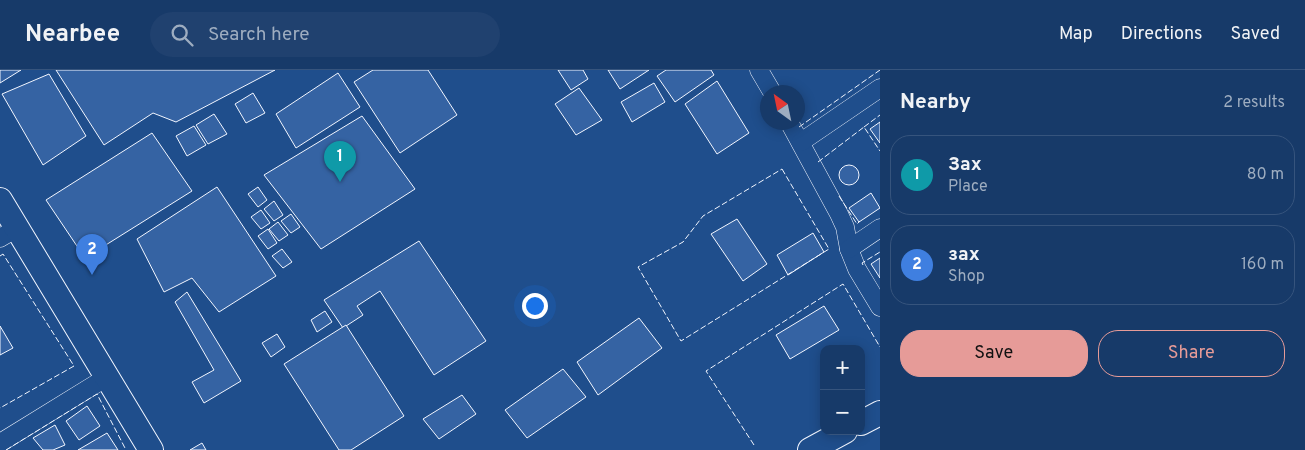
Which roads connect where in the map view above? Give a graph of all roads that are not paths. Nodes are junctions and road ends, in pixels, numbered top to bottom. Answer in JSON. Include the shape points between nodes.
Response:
{"nodes":[{"id":1,"x":759,"y":70,"type":"edge"},
{"id":2,"x":768,"y":85,"type":"edge"},
{"id":3,"x":880,"y":88,"type":"edge"},
{"id":4,"x":794,"y":130,"type":"edge"},
{"id":5,"x":801,"y":142,"type":"junction"},
{"id":6,"x":0,"y":200,"type":"edge"},
{"id":7,"x":880,"y":228,"type":"edge"},
{"id":8,"x":8,"y":233,"type":"edge"},
{"id":9,"x":849,"y":249,"type":"junction"},
{"id":10,"x":880,"y":308,"type":"edge"},
{"id":11,"x":107,"y":377,"type":"junction"},
{"id":12,"x":880,"y":413,"type":"edge"},
{"id":13,"x":865,"y":421,"type":"edge"},
{"id":14,"x":838,"y":435,"type":"edge"},
{"id":15,"x":0,"y":443,"type":"edge"},
{"id":16,"x":152,"y":450,"type":"edge"},
{"id":17,"x":810,"y":450,"type":"edge"}],
"edges":[{"from":1,"to":2,"type":"street"},
{"from":3,"to":5,"type":"street"},
{"from":4,"to":5,"type":"street"},
{"from":5,"to":9,"type":"street","via":[[846,227]]},
{"from":6,"to":8,"type":"main road"},
{"from":7,"to":9,"type":"street"},
{"from":8,"to":11,"type":"main road"},
{"from":9,"to":10,"type":"street"},
{"from":11,"to":15,"type":"street"},
{"from":11,"to":16,"type":"main road"},
{"from":12,"to":13,"type":"main road"},
{"from":14,"to":17,"type":"main road"}]}
